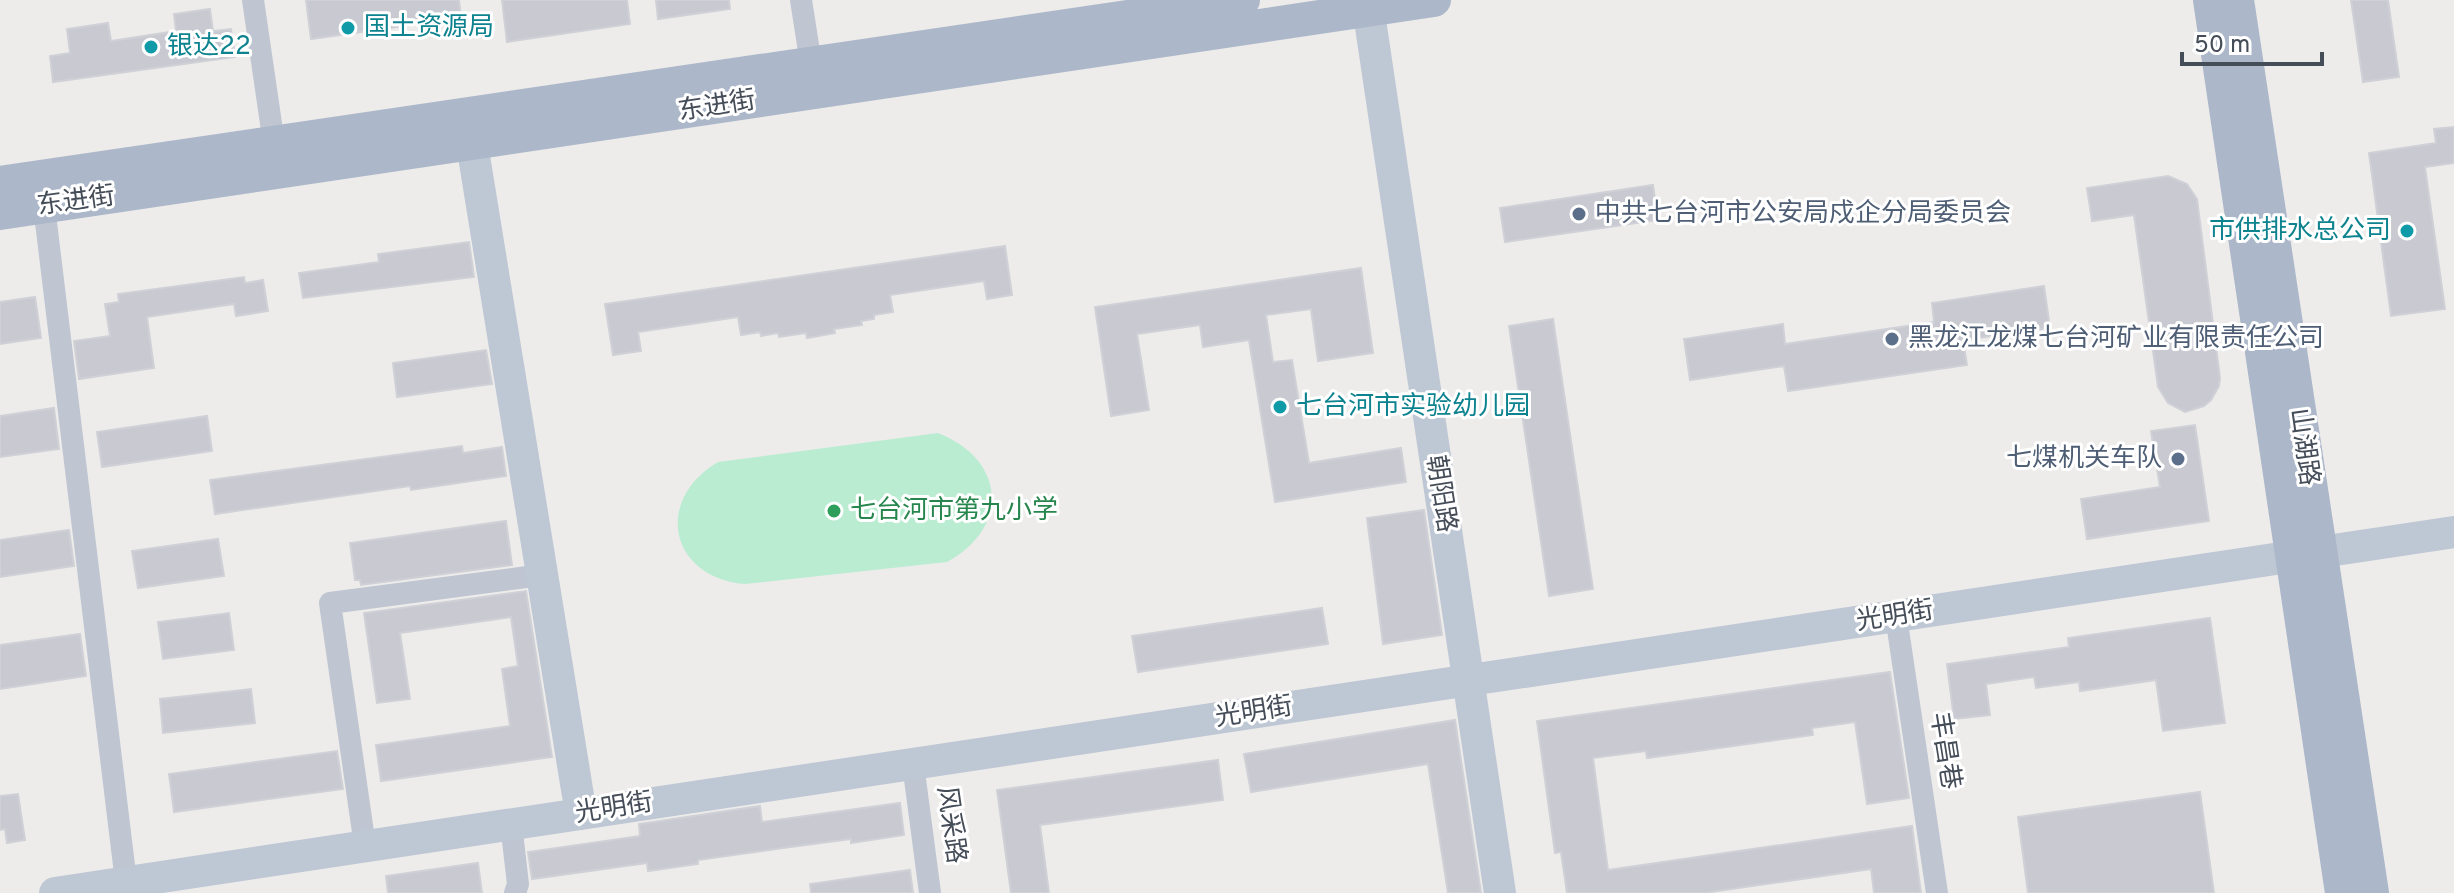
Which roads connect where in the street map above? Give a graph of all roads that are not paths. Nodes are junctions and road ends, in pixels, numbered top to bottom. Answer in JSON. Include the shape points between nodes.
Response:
{"nodes":[{"id":1,"x":253,"y":0,"type":"edge"},
{"id":2,"x":801,"y":0,"type":"edge"},
{"id":3,"x":1243,"y":0,"type":"edge"},
{"id":4,"x":1434,"y":0,"type":"edge"},
{"id":5,"x":2210,"y":0,"type":"edge"},
{"id":6,"x":2237,"y":0,"type":"edge"},
{"id":7,"x":1367,"y":5,"type":"edge"},
{"id":8,"x":811,"y":64,"type":"junction"},
{"id":9,"x":274,"y":144,"type":"junction"},
{"id":10,"x":472,"y":144,"type":"junction"},
{"id":11,"x":0,"y":183,"type":"edge"},
{"id":12,"x":44,"y":206,"type":"junction"},
{"id":13,"x":0,"y":213,"type":"edge"},
{"id":14,"x":2454,"y":532,"type":"edge"},
{"id":15,"x":2305,"y":556,"type":"junction"},
{"id":16,"x":542,"y":575,"type":"junction"},
{"id":17,"x":1896,"y":616,"type":"junction"},
{"id":18,"x":1468,"y":681,"type":"junction"},
{"id":19,"x":913,"y":764,"type":"junction"},
{"id":20,"x":581,"y":814,"type":"junction"},
{"id":21,"x":511,"y":824,"type":"junction"},
{"id":22,"x":365,"y":846,"type":"junction"},
{"id":23,"x":126,"y":882,"type":"junction"},
{"id":24,"x":55,"y":893,"type":"edge"},
{"id":25,"x":515,"y":893,"type":"edge"},
{"id":26,"x":930,"y":893,"type":"edge"},
{"id":27,"x":1500,"y":893,"type":"edge"},
{"id":28,"x":1937,"y":893,"type":"edge"},
{"id":29,"x":2342,"y":893,"type":"edge"},
{"id":30,"x":2372,"y":893,"type":"edge"}],
"edges":[{"from":1,"to":9,"type":"street"},
{"from":2,"to":8,"type":"street"},
{"from":3,"to":8,"type":"main road","name":"东进街"},
{"from":4,"to":7,"type":"main road","name":"东进街"},
{"from":5,"to":15,"type":"main road","name":"山湖路"},
{"from":6,"to":15,"type":"main road","name":"山湖路"},
{"from":7,"to":10,"type":"main road","name":"东进街"},
{"from":7,"to":18,"type":"main road","name":"朝阳路"},
{"from":8,"to":9,"type":"main road","name":"东进街"},
{"from":9,"to":11,"type":"main road","name":"东进街"},
{"from":10,"to":12,"type":"main road","name":"东进街"},
{"from":10,"to":16,"type":"main road"},
{"from":12,"to":13,"type":"main road","name":"东进街"},
{"from":12,"to":23,"type":"street"},
{"from":14,"to":15,"type":"main road","name":"光明街"},
{"from":15,"to":17,"type":"main road","name":"光明街"},
{"from":15,"to":29,"type":"main road","name":"山湖路"},
{"from":15,"to":30,"type":"main road","name":"山湖路"},
{"from":16,"to":20,"type":"main road"},
{"from":16,"to":22,"type":"street","via":[[330,603]]},
{"from":17,"to":18,"type":"main road","name":"光明街"},
{"from":17,"to":28,"type":"street","name":"丰昌巷"},
{"from":18,"to":19,"type":"main road","name":"光明街"},
{"from":18,"to":27,"type":"main road","name":"朝阳路"},
{"from":19,"to":20,"type":"main road","name":"光明街"},
{"from":19,"to":26,"type":"street","name":"风采路"},
{"from":20,"to":21,"type":"main road","name":"光明街"},
{"from":21,"to":22,"type":"main road","name":"光明街"},
{"from":21,"to":25,"type":"street"},
{"from":22,"to":23,"type":"main road","name":"光明街"},
{"from":23,"to":24,"type":"main road","name":"光明街"}]}
